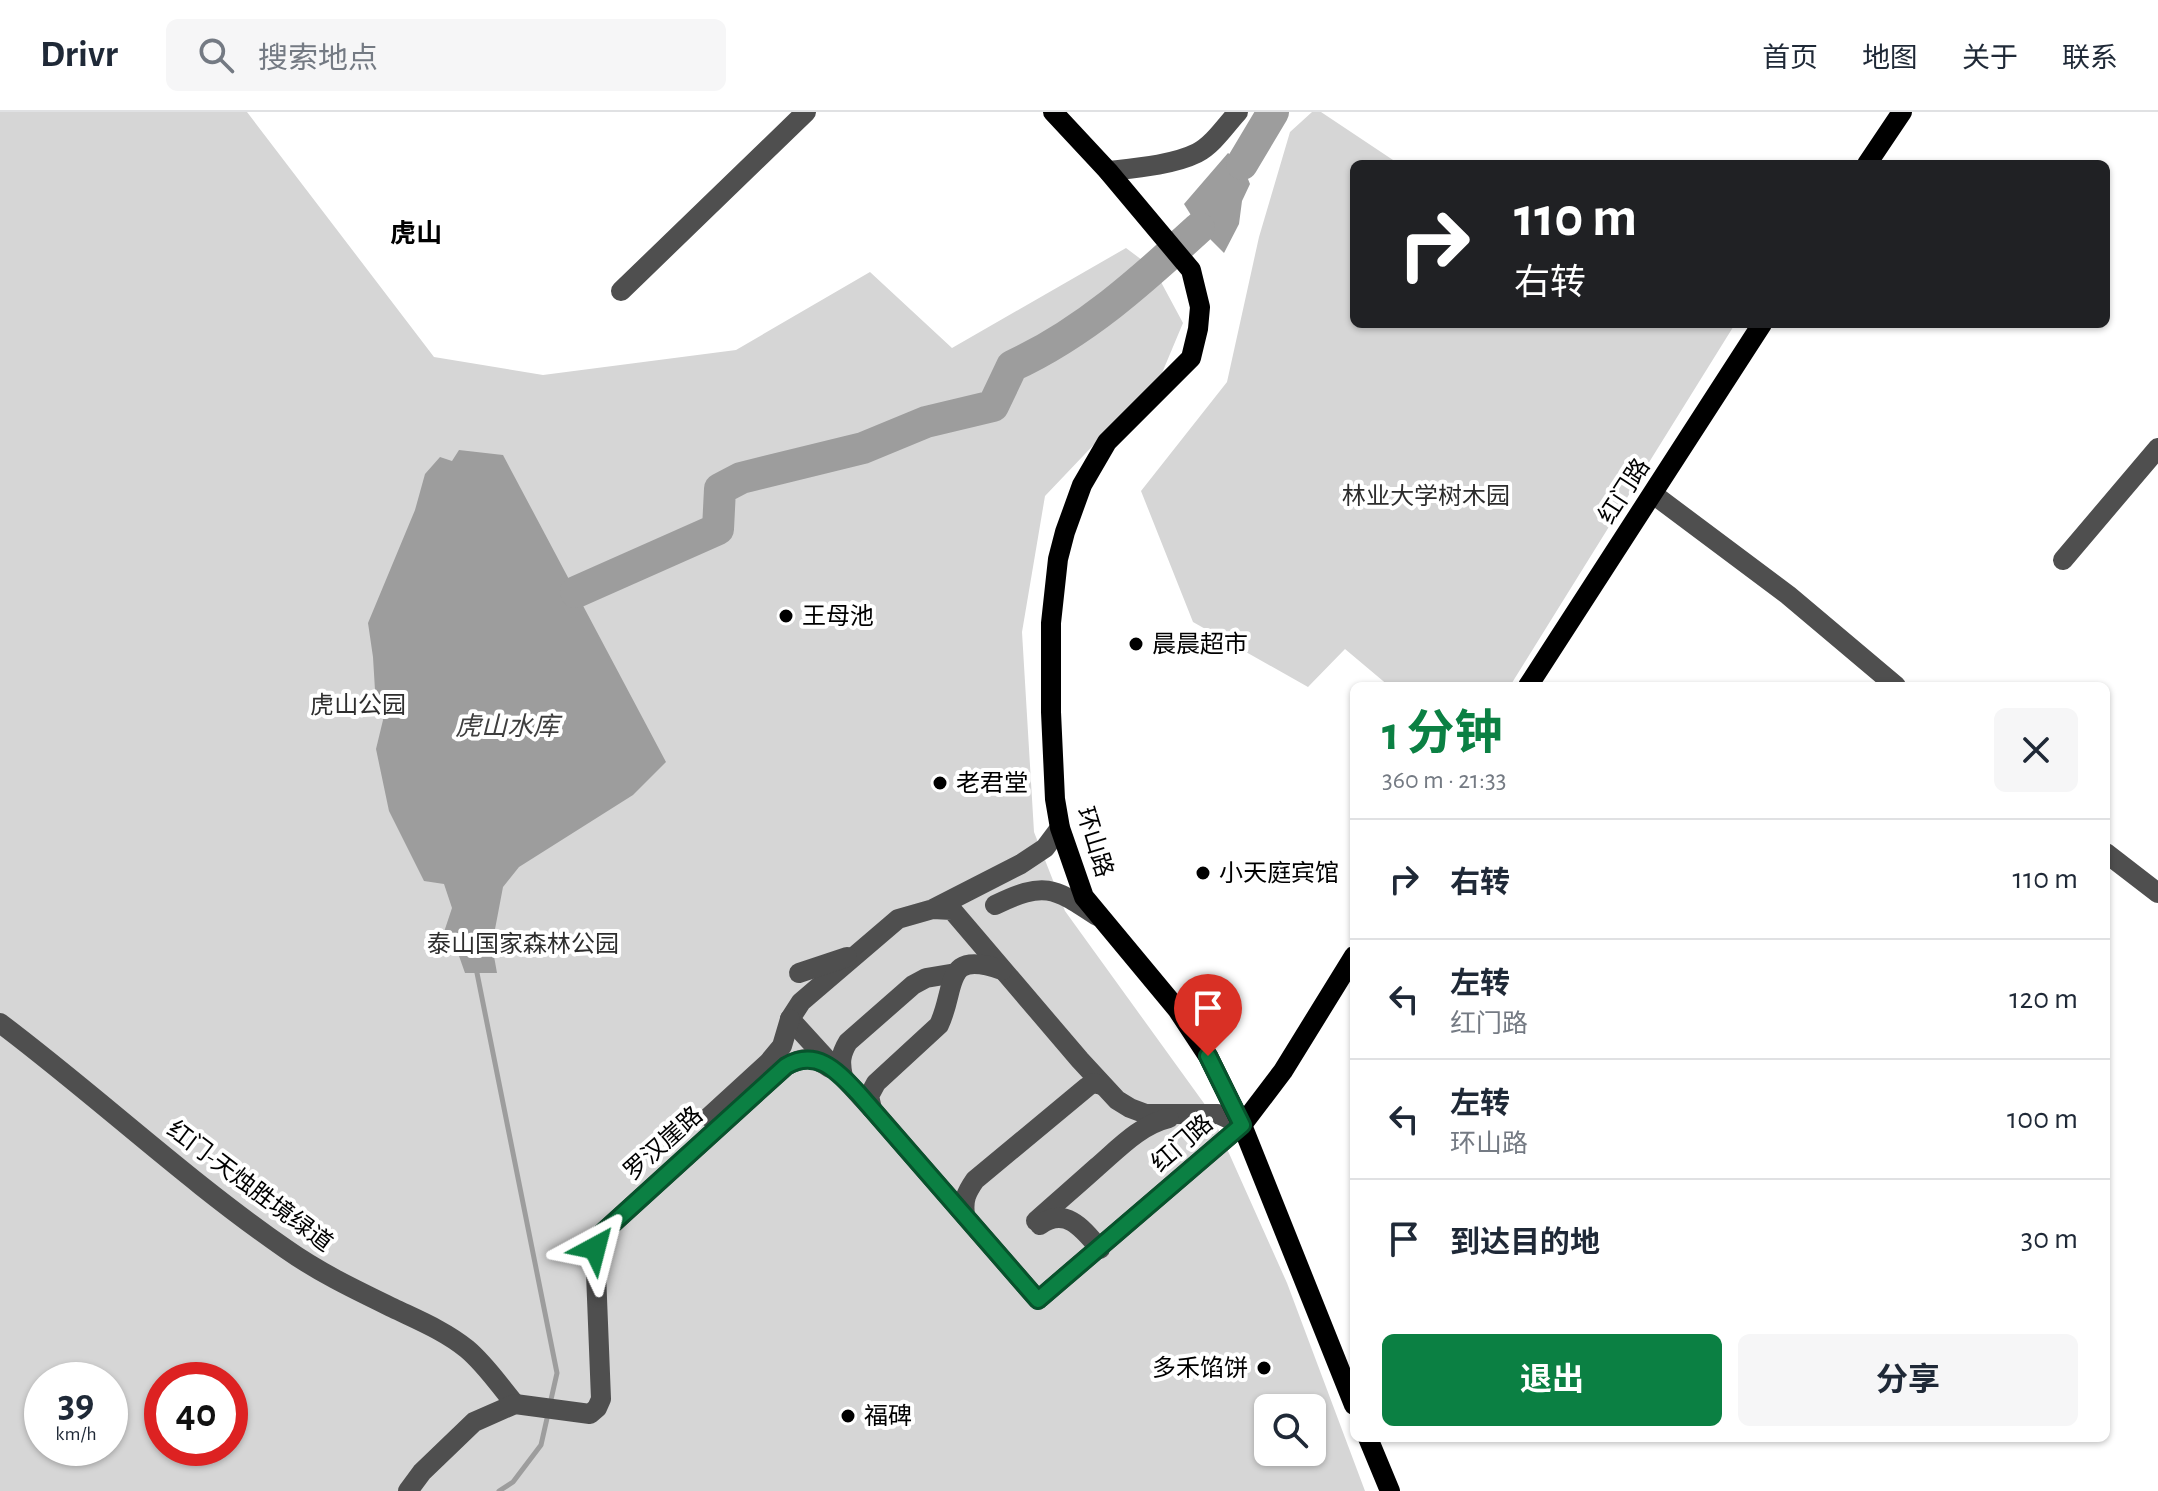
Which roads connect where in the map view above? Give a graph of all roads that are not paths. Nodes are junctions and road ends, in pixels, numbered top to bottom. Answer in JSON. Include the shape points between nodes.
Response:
{"nodes":[{"id":1,"x":806,"y":112,"type":"edge"},
{"id":2,"x":1053,"y":112,"type":"edge"},
{"id":3,"x":1238,"y":112,"type":"edge"},
{"id":4,"x":1902,"y":112,"type":"edge"},
{"id":5,"x":1870,"y":160,"type":"edge"},
{"id":6,"x":1108,"y":171,"type":"junction"},
{"id":7,"x":621,"y":291,"type":"dead end"},
{"id":8,"x":1759,"y":328,"type":"edge"},
{"id":9,"x":2158,"y":448,"type":"edge"},
{"id":10,"x":1653,"y":494,"type":"junction"},
{"id":11,"x":2063,"y":560,"type":"dead end"},
{"id":12,"x":1531,"y":682,"type":"edge"},
{"id":13,"x":1891,"y":682,"type":"edge"},
{"id":14,"x":1060,"y":828,"type":"junction"},
{"id":15,"x":2110,"y":856,"type":"edge"},
{"id":16,"x":2158,"y":893,"type":"edge"},
{"id":17,"x":995,"y":905,"type":"dead end"},
{"id":18,"x":933,"y":909,"type":"junction"},
{"id":19,"x":1101,"y":918,"type":"junction"},
{"id":20,"x":861,"y":950,"type":"junction"},
{"id":21,"x":1350,"y":962,"type":"edge"},
{"id":22,"x":1002,"y":970,"type":"junction"},
{"id":23,"x":799,"y":973,"type":"dead end"},
{"id":24,"x":956,"y":973,"type":"junction"},
{"id":25,"x":790,"y":1019,"type":"junction"},
{"id":26,"x":0,"y":1023,"type":"edge"},
{"id":27,"x":843,"y":1077,"type":"junction"},
{"id":28,"x":1102,"y":1085,"type":"junction"},
{"id":29,"x":872,"y":1109,"type":"junction"},
{"id":30,"x":1181,"y":1115,"type":"junction"},
{"id":31,"x":1242,"y":1125,"type":"junction"},
{"id":32,"x":965,"y":1215,"type":"junction"},
{"id":33,"x":1100,"y":1249,"type":"junction"},
{"id":34,"x":1350,"y":1395,"type":"edge"},
{"id":35,"x":515,"y":1404,"type":"junction"},
{"id":36,"x":578,"y":1413,"type":"junction"},
{"id":37,"x":1370,"y":1442,"type":"edge"},
{"id":38,"x":408,"y":1491,"type":"edge"},
{"id":39,"x":1390,"y":1491,"type":"edge"}],
"edges":[{"from":1,"to":7,"type":"street"},
{"from":2,"to":6,"type":"main road"},
{"from":3,"to":6,"type":"street","via":[[1198,153]]},
{"from":4,"to":5,"type":"main road"},
{"from":6,"to":14,"type":"main road","name":"环山路","via":[[1191,270],[1200,307],[1191,358],[1107,442],[1082,485],[1065,532],[1051,623]]},
{"from":8,"to":10,"type":"main road","name":"红门路"},
{"from":9,"to":11,"type":"street"},
{"from":10,"to":12,"type":"main road","name":"红门路"},
{"from":10,"to":13,"type":"street","via":[[1788,595]]},
{"from":14,"to":18,"type":"street","name":"罗汉崖路","via":[[1045,848],[1021,864]]},
{"from":14,"to":19,"type":"main road","name":"环山路","via":[[1084,897]]},
{"from":15,"to":16,"type":"street"},
{"from":17,"to":19,"type":"street","via":[[1036,890],[1054,890]]},
{"from":18,"to":20,"type":"street","name":"罗汉崖路","via":[[898,919]]},
{"from":18,"to":22,"type":"street","via":[[952,910]]},
{"from":19,"to":31,"type":"main road","name":"环山路","via":[[1177,1009],[1208,1056]]},
{"from":20,"to":23,"type":"street"},
{"from":20,"to":25,"type":"street","name":"罗汉崖路","via":[[801,1002]]},
{"from":21,"to":31,"type":"main road","name":"红门路","via":[[1283,1071]]},
{"from":22,"to":24,"type":"street","via":[[981,963]]},
{"from":22,"to":28,"type":"street"},
{"from":24,"to":27,"type":"street","via":[[913,985],[848,1042],[841,1054]]},
{"from":24,"to":29,"type":"street","via":[[939,1025],[876,1083],[869,1096]]},
{"from":25,"to":27,"type":"street"},
{"from":25,"to":36,"type":"street","name":"罗汉崖路","via":[[782,1046],[768,1063],[583,1238],[587,1379]]},
{"from":26,"to":35,"type":"street","name":"红门-天烛胜境绿道","via":[[267,1236],[331,1278],[467,1349]]},
{"from":27,"to":29,"type":"street"},
{"from":27,"to":36,"type":"street","name":"罗汉崖路","via":[[817,1059],[786,1066],[599,1236],[595,1248],[601,1399],[590,1414]]},
{"from":28,"to":30,"type":"street","via":[[1130,1108]]},
{"from":28,"to":32,"type":"street","via":[[1087,1087],[975,1180],[963,1202]]},
{"from":29,"to":32,"type":"street"},
{"from":30,"to":31,"type":"street","via":[[1218,1114]]},
{"from":30,"to":33,"type":"street","via":[[1144,1128],[1038,1223],[1054,1217],[1074,1222]]},
{"from":31,"to":33,"type":"street","name":"红门路"},
{"from":31,"to":34,"type":"main road","name":"环山路"},
{"from":32,"to":33,"type":"street","name":"红门路","via":[[1038,1300]]},
{"from":35,"to":36,"type":"street"},
{"from":35,"to":38,"type":"street","via":[[474,1422]]},
{"from":37,"to":39,"type":"main road"}]}
